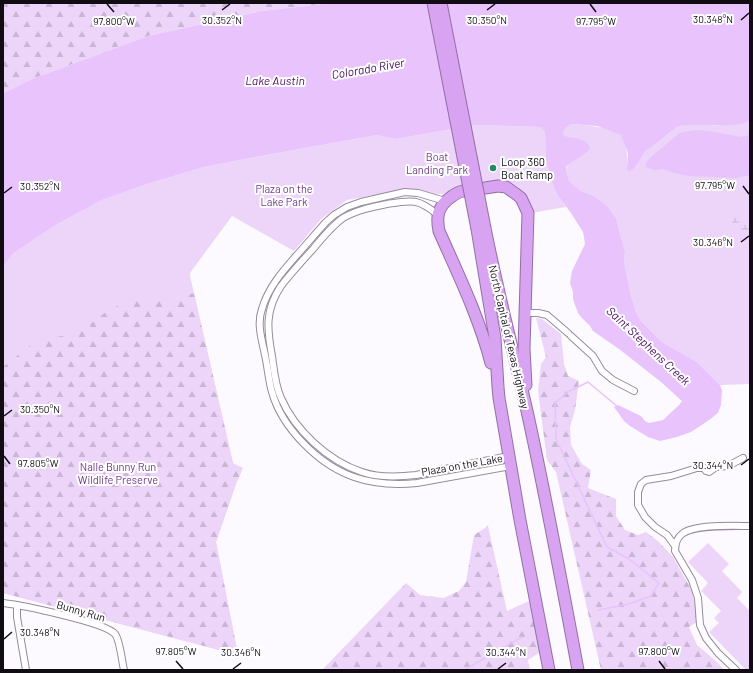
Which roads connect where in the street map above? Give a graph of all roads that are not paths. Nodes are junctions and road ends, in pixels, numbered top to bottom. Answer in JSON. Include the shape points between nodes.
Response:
{"nodes":[{"id":1,"x":433,"y":3,"type":"edge"},
{"id":2,"x":441,"y":3,"type":"edge"},
{"id":3,"x":485,"y":188,"type":"dead end"},
{"id":4,"x":463,"y":191,"type":"dead end"},
{"id":5,"x":445,"y":201,"type":"junction"},
{"id":6,"x":438,"y":215,"type":"junction"},
{"id":7,"x":481,"y":228,"type":"junction"},
{"id":8,"x":280,"y":274,"type":"junction"},
{"id":9,"x":287,"y":279,"type":"junction"},
{"id":10,"x":525,"y":313,"type":"junction"},
{"id":11,"x":271,"y":371,"type":"junction"},
{"id":12,"x":498,"y":387,"type":"junction"},
{"id":13,"x":634,"y":391,"type":"dead end"},
{"id":14,"x":527,"y":412,"type":"junction"},
{"id":15,"x":328,"y":455,"type":"junction"},
{"id":16,"x":743,"y":458,"type":"dead end"},
{"id":17,"x":324,"y":461,"type":"junction"},
{"id":18,"x":510,"y":461,"type":"junction"},
{"id":19,"x":416,"y":475,"type":"junction"},
{"id":20,"x":417,"y":483,"type":"junction"},
{"id":21,"x":750,"y":526,"type":"edge"},
{"id":22,"x":675,"y":546,"type":"junction"},
{"id":23,"x":3,"y":603,"type":"edge"},
{"id":24,"x":17,"y":604,"type":"junction"},
{"id":25,"x":26,"y":670,"type":"edge"},
{"id":26,"x":124,"y":670,"type":"edge"},
{"id":27,"x":549,"y":670,"type":"edge"},
{"id":28,"x":578,"y":670,"type":"edge"},
{"id":29,"x":736,"y":670,"type":"edge"}],
"edges":[{"from":1,"to":7,"type":"highway","name":"North Capital of Texas Highway","bridge":true},
{"from":2,"to":7,"type":"highway","name":"North Capital of Texas Highway","bridge":true},
{"from":3,"to":10,"type":"highway","via":[[506,187],[521,198],[528,213]]},
{"from":4,"to":5,"type":"highway"},
{"from":5,"to":6,"type":"highway"},
{"from":5,"to":8,"type":"street","name":"Plaza on the Lake","via":[[405,192],[354,204],[326,222]]},
{"from":6,"to":9,"type":"street","name":"Plaza on the Lake","via":[[424,204],[414,201],[356,212],[334,226]]},
{"from":6,"to":12,"type":"highway","via":[[439,231],[471,304],[488,349]]},
{"from":7,"to":12,"type":"highway","name":"North Capital of Texas Highway","via":[[495,338]]},
{"from":7,"to":14,"type":"highway","name":"North Capital of Texas Highway"},
{"from":8,"to":9,"type":"street"},
{"from":8,"to":11,"type":"street","name":"Plaza on the Lake","via":[[268,292],[261,309],[259,324]]},
{"from":9,"to":11,"type":"street","name":"Plaza on the Lake","via":[[275,295],[268,322]]},
{"from":10,"to":13,"type":"street","via":[[546,315],[593,356],[602,371]]},
{"from":10,"to":14,"type":"highway"},
{"from":11,"to":15,"type":"street","name":"Plaza on the Lake","via":[[288,410],[306,434]]},
{"from":11,"to":17,"type":"street","name":"Plaza on the Lake","via":[[272,392],[284,418],[302,442]]},
{"from":12,"to":18,"type":"highway","name":"North Capital of Texas Highway"},
{"from":14,"to":28,"type":"highway","name":"North Capital of Texas Highway"},
{"from":15,"to":17,"type":"street"},
{"from":15,"to":19,"type":"street","name":"Plaza on the Lake","via":[[363,472],[388,476]]},
{"from":16,"to":22,"type":"street","via":[[709,472],[704,468],[697,468],[646,480],[641,484],[638,506],[645,517],[667,535]]},
{"from":17,"to":20,"type":"street","name":"Plaza on the Lake","via":[[355,478],[389,484]]},
{"from":18,"to":19,"type":"street","name":"Plaza on the Lake"},
{"from":18,"to":20,"type":"street","name":"Plaza on the Lake"},
{"from":18,"to":27,"type":"highway","name":"North Capital of Texas Highway"},
{"from":19,"to":20,"type":"street","name":"Plaza on the Lake"},
{"from":21,"to":22,"type":"street","via":[[706,527],[690,531],[682,534]]},
{"from":22,"to":29,"type":"street","via":[[675,551],[692,580],[698,598],[700,625],[706,638]]},
{"from":23,"to":24,"type":"street","name":"Bunny Run"},
{"from":24,"to":25,"type":"street"},
{"from":24,"to":26,"type":"street","name":"Bunny Run","via":[[91,622],[110,630],[116,634]]}]}
